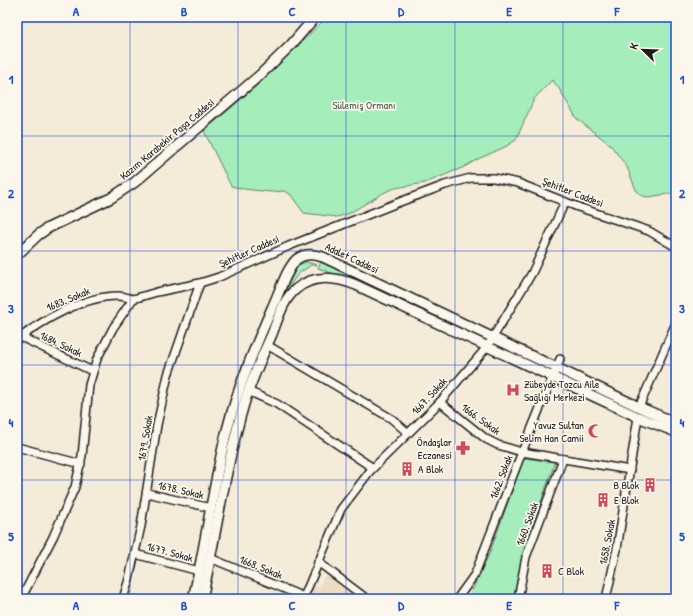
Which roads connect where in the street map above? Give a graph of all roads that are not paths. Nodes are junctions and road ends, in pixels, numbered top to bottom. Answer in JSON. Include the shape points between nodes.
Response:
{"nodes":[{"id":1,"x":315,"y":17,"type":"edge"},
{"id":2,"x":565,"y":202,"type":"junction"},
{"id":3,"x":676,"y":247,"type":"edge"},
{"id":4,"x":17,"y":255,"type":"edge"},
{"id":5,"x":200,"y":283,"type":"junction"},
{"id":6,"x":133,"y":299,"type":"junction"},
{"id":7,"x":676,"y":323,"type":"edge"},
{"id":8,"x":19,"y":338,"type":"edge"},
{"id":9,"x":493,"y":338,"type":"junction"},
{"id":10,"x":267,"y":345,"type":"junction"},
{"id":11,"x":487,"y":347,"type":"junction"},
{"id":12,"x":560,"y":359,"type":"dead end"},
{"id":13,"x":556,"y":368,"type":"junction"},
{"id":14,"x":92,"y":371,"type":"junction"},
{"id":15,"x":552,"y":377,"type":"junction"},
{"id":16,"x":248,"y":392,"type":"junction"},
{"id":17,"x":440,"y":402,"type":"junction"},
{"id":18,"x":639,"y":407,"type":"junction"},
{"id":19,"x":638,"y":417,"type":"junction"},
{"id":20,"x":676,"y":423,"type":"edge"},
{"id":21,"x":676,"y":432,"type":"edge"},
{"id":22,"x":408,"y":433,"type":"junction"},
{"id":23,"x":17,"y":447,"type":"edge"},
{"id":24,"x":522,"y":452,"type":"junction"},
{"id":25,"x":563,"y":459,"type":"junction"},
{"id":26,"x":81,"y":464,"type":"junction"},
{"id":27,"x":373,"y":468,"type":"junction"},
{"id":28,"x":630,"y":470,"type":"junction"},
{"id":29,"x":147,"y":493,"type":"junction"},
{"id":30,"x":211,"y":508,"type":"junction"},
{"id":31,"x":136,"y":554,"type":"junction"},
{"id":32,"x":210,"y":558,"type":"junction"},
{"id":33,"x":318,"y":562,"type":"junction"},
{"id":34,"x":199,"y":571,"type":"junction"},
{"id":35,"x":303,"y":598,"type":"edge"},
{"id":36,"x":21,"y":599,"type":"edge"},
{"id":37,"x":123,"y":599,"type":"edge"},
{"id":38,"x":193,"y":599,"type":"edge"},
{"id":39,"x":202,"y":599,"type":"edge"},
{"id":40,"x":368,"y":599,"type":"edge"},
{"id":41,"x":456,"y":599,"type":"edge"},
{"id":42,"x":518,"y":599,"type":"edge"},
{"id":43,"x":606,"y":599,"type":"edge"}],
"edges":[{"from":1,"to":4,"type":"street","name":"Kazım Karabekir Paşa Caddesi","via":[[260,75],[136,182],[111,198],[48,228]]},
{"from":2,"to":3,"type":"street","name":"Şehitler Caddesi","via":[[649,231]]},
{"from":2,"to":5,"type":"street","name":"Şehitler Caddesi","via":[[507,180],[459,180],[382,208]]},
{"from":2,"to":9,"type":"street","name":"1667. Sokak","via":[[532,273]]},
{"from":5,"to":6,"type":"street","name":"Şehitler Caddesi"},
{"from":5,"to":29,"type":"street","name":"1679. Sokak","via":[[168,375]]},
{"from":6,"to":8,"type":"street","name":"1683. Sokak","via":[[119,296],[98,298],[51,318]]},
{"from":6,"to":14,"type":"street","via":[[105,343]]},
{"from":7,"to":18,"type":"street"},
{"from":8,"to":14,"type":"street","name":"1684. Sokak"},
{"from":9,"to":11,"type":"street","name":"1667. Sokak"},
{"from":9,"to":13,"type":"street","name":"Adalet Caddesi"},
{"from":9,"to":30,"type":"street","name":"Adalet Caddesi","via":[[323,257],[304,255],[288,272],[240,386],[227,430]]},
{"from":10,"to":11,"type":"street","via":[[289,296],[302,284],[324,278],[356,285]]},
{"from":10,"to":16,"type":"street"},
{"from":10,"to":22,"type":"street","via":[[392,419]]},
{"from":11,"to":15,"type":"street"},
{"from":11,"to":17,"type":"street","name":"1667. Sokak"},
{"from":12,"to":13,"type":"street","name":"1662. Sokak"},
{"from":13,"to":15,"type":"street","name":"1662. Sokak"},
{"from":13,"to":18,"type":"street","name":"Adalet Caddesi"},
{"from":14,"to":26,"type":"street","via":[[86,398]]},
{"from":15,"to":19,"type":"street"},
{"from":15,"to":24,"type":"street","name":"1662. Sokak"},
{"from":16,"to":27,"type":"street","via":[[277,404]]},
{"from":16,"to":32,"type":"street","via":[[232,451]]},
{"from":17,"to":22,"type":"street","name":"1667. Sokak"},
{"from":17,"to":24,"type":"street","name":"1666. Sokak","via":[[486,438],[498,445]]},
{"from":18,"to":20,"type":"street","name":"Adalet Caddesi"},
{"from":19,"to":21,"type":"street"},
{"from":19,"to":28,"type":"street","name":"1658. Sokak"},
{"from":22,"to":27,"type":"street","name":"1667. Sokak"},
{"from":23,"to":26,"type":"street"},
{"from":24,"to":25,"type":"street","name":"1666. Sokak"},
{"from":24,"to":41,"type":"street","name":"1662. Sokak","via":[[475,574]]},
{"from":25,"to":28,"type":"street","name":"1666. Sokak"},
{"from":25,"to":42,"type":"street","name":"1660. Sokak","via":[[526,557]]},
{"from":26,"to":36,"type":"street","via":[[69,504]]},
{"from":27,"to":33,"type":"street","name":"1667. Sokak","via":[[341,509]]},
{"from":28,"to":43,"type":"street","name":"1658. Sokak"},
{"from":29,"to":30,"type":"street","name":"1678. Sokak"},
{"from":29,"to":31,"type":"street","name":"1679. Sokak"},
{"from":30,"to":34,"type":"street","name":"Adalet Caddesi"},
{"from":31,"to":34,"type":"street","name":"1677. Sokak"},
{"from":31,"to":37,"type":"street","name":"1679. Sokak"},
{"from":32,"to":35,"type":"street","name":"1668. Sokak"},
{"from":32,"to":39,"type":"street"},
{"from":33,"to":35,"type":"street","name":"1667. Sokak"},
{"from":33,"to":40,"type":"street"},
{"from":34,"to":38,"type":"street","name":"Adalet Caddesi"}]}
